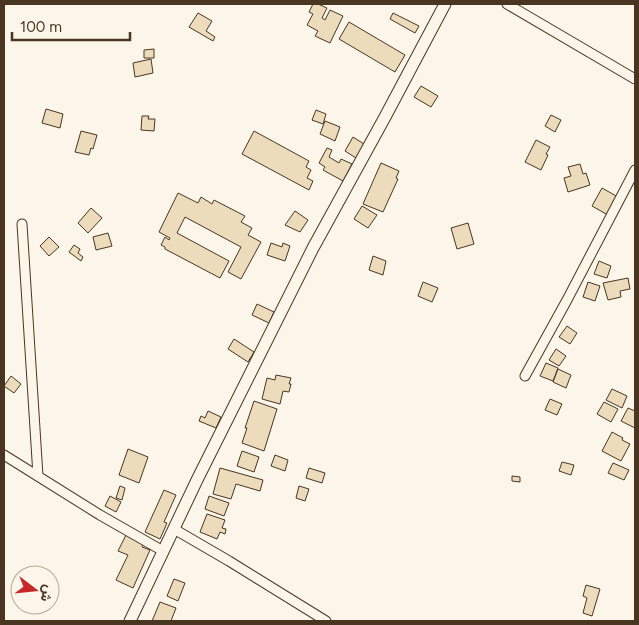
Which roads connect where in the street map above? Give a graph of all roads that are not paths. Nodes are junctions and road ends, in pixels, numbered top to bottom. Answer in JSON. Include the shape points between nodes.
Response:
{"nodes":[{"id":1,"x":445,"y":4,"type":"edge"},
{"id":2,"x":507,"y":4,"type":"edge"},
{"id":3,"x":635,"y":79,"type":"edge"},
{"id":4,"x":635,"y":170,"type":"edge"},
{"id":5,"x":22,"y":224,"type":"dead end"},
{"id":6,"x":525,"y":376,"type":"dead end"},
{"id":7,"x":4,"y":455,"type":"edge"},
{"id":8,"x":38,"y":476,"type":"junction"},
{"id":9,"x":174,"y":529,"type":"junction"},
{"id":10,"x":163,"y":551,"type":"junction"},
{"id":11,"x":130,"y":621,"type":"edge"},
{"id":12,"x":326,"y":621,"type":"edge"}],
"edges":[{"from":1,"to":9,"type":"main road","via":[[313,248]]},
{"from":2,"to":3,"type":"street"},
{"from":4,"to":6,"type":"street"},
{"from":5,"to":8,"type":"street"},
{"from":7,"to":8,"type":"street"},
{"from":8,"to":10,"type":"street"},
{"from":9,"to":10,"type":"main road"},
{"from":9,"to":12,"type":"street"},
{"from":10,"to":11,"type":"main road"}]}
